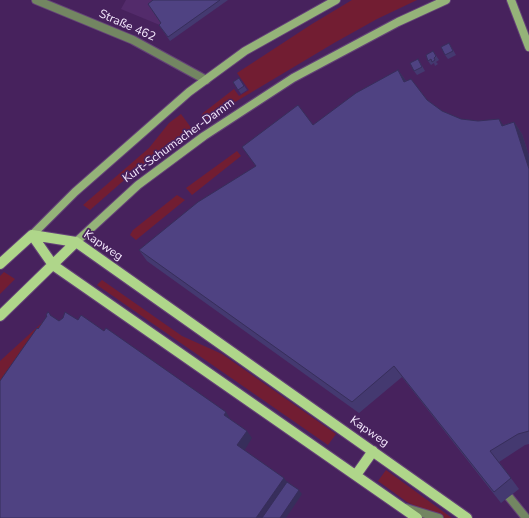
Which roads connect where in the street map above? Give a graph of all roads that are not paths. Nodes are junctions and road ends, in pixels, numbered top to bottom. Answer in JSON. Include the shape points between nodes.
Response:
{"nodes":[{"id":1,"x":36,"y":0,"type":"edge"},
{"id":2,"x":336,"y":0,"type":"edge"},
{"id":3,"x":446,"y":0,"type":"edge"},
{"id":4,"x":511,"y":0,"type":"edge"},
{"id":5,"x":529,"y":47,"type":"edge"},
{"id":6,"x":206,"y":80,"type":"junction"},
{"id":7,"x":32,"y":235,"type":"junction"},
{"id":8,"x":76,"y":242,"type":"junction"},
{"id":9,"x":0,"y":264,"type":"edge"},
{"id":10,"x":53,"y":265,"type":"junction"},
{"id":11,"x":0,"y":316,"type":"edge"},
{"id":12,"x":374,"y":452,"type":"junction"},
{"id":13,"x":356,"y":475,"type":"junction"},
{"id":14,"x":509,"y":496,"type":"dead end"},
{"id":15,"x":401,"y":506,"type":"junction"},
{"id":16,"x":418,"y":518,"type":"edge"},
{"id":17,"x":439,"y":518,"type":"edge"},
{"id":18,"x":467,"y":518,"type":"edge"},
{"id":19,"x":526,"y":518,"type":"edge"}],
"edges":[{"from":1,"to":6,"type":"street","name":"Straße 462","via":[[133,40]]},
{"from":2,"to":6,"type":"main road","name":"Kurt-Schumacher-Damm","via":[[245,51]]},
{"from":3,"to":8,"type":"main road","name":"Kurt-Schumacher-Damm","via":[[398,22],[293,78],[204,136],[138,185]]},
{"from":4,"to":5,"type":"main road"},
{"from":6,"to":7,"type":"main road","name":"Kurt-Schumacher-Damm","via":[[117,154]]},
{"from":7,"to":8,"type":"main road","name":"Kapweg"},
{"from":7,"to":9,"type":"main road","name":"Kurt-Schumacher-Damm"},
{"from":7,"to":10,"type":"main road"},
{"from":8,"to":10,"type":"main road","name":"Kurt-Schumacher-Damm"},
{"from":8,"to":12,"type":"main road","name":"Kapweg"},
{"from":10,"to":11,"type":"main road","name":"Kurt-Schumacher-Damm"},
{"from":10,"to":13,"type":"main road"},
{"from":12,"to":13,"type":"main road"},
{"from":12,"to":18,"type":"main road","name":"Kapweg"},
{"from":13,"to":15,"type":"main road"},
{"from":14,"to":19,"type":"street"},
{"from":15,"to":16,"type":"main road"},
{"from":15,"to":17,"type":"street"}]}
